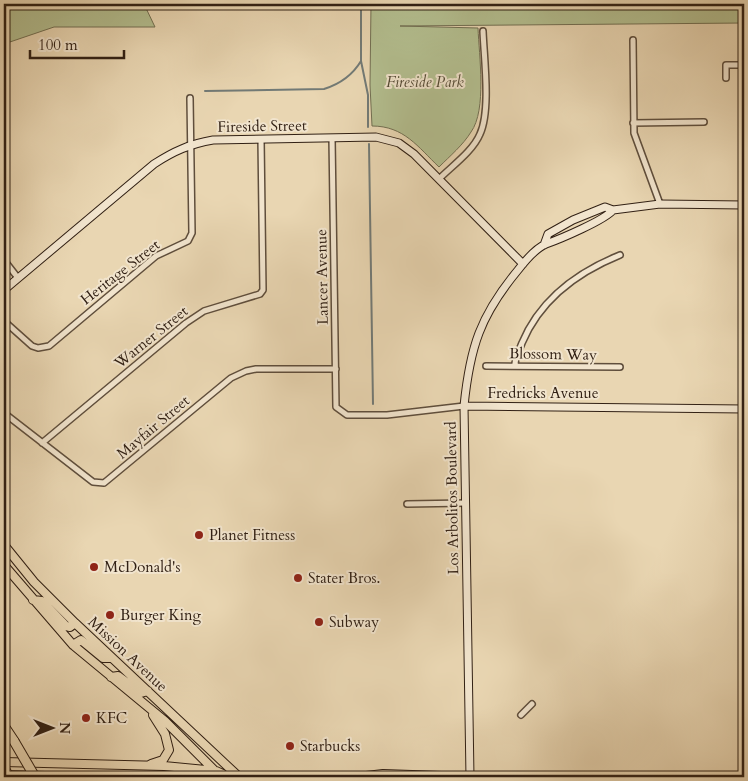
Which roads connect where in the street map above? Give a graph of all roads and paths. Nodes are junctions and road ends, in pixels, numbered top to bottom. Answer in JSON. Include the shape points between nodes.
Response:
{"nodes":[{"id":1,"x":483,"y":31,"type":"dead end"},
{"id":2,"x":633,"y":40,"type":"dead end"},
{"id":3,"x":744,"y":65,"type":"edge"},
{"id":4,"x":726,"y":78,"type":"dead end"},
{"id":5,"x":190,"y":98,"type":"dead end"},
{"id":6,"x":704,"y":122,"type":"dead end"},
{"id":7,"x":633,"y":123,"type":"junction"},
{"id":8,"x":332,"y":138,"type":"junction"},
{"id":9,"x":261,"y":139,"type":"junction"},
{"id":10,"x":191,"y":144,"type":"junction"},
{"id":11,"x":439,"y":179,"type":"junction"},
{"id":12,"x":660,"y":204,"type":"junction"},
{"id":13,"x":744,"y":206,"type":"edge"},
{"id":14,"x":620,"y":255,"type":"dead end"},
{"id":15,"x":4,"y":260,"type":"edge"},
{"id":16,"x":523,"y":264,"type":"junction"},
{"id":17,"x":18,"y":278,"type":"junction"},
{"id":18,"x":4,"y":290,"type":"edge"},
{"id":19,"x":4,"y":321,"type":"edge"},
{"id":20,"x":515,"y":365,"type":"junction"},
{"id":21,"x":486,"y":366,"type":"dead end"},
{"id":22,"x":620,"y":367,"type":"dead end"},
{"id":23,"x":336,"y":369,"type":"junction"},
{"id":24,"x":464,"y":406,"type":"junction"},
{"id":25,"x":744,"y":409,"type":"edge"},
{"id":26,"x":342,"y":413,"type":"joint"},
{"id":27,"x":4,"y":414,"type":"edge"},
{"id":28,"x":42,"y":442,"type":"junction"},
{"id":29,"x":466,"y":503,"type":"junction"},
{"id":30,"x":407,"y":504,"type":"dead end"},
{"id":31,"x":4,"y":546,"type":"edge"},
{"id":32,"x":4,"y":566,"type":"edge"},
{"id":33,"x":33,"y":600,"type":"junction"},
{"id":34,"x":74,"y":623,"type":"junction"},
{"id":35,"x":73,"y":645,"type":"junction"},
{"id":36,"x":111,"y":658,"type":"junction"},
{"id":37,"x":111,"y":677,"type":"junction"},
{"id":38,"x":148,"y":691,"type":"junction"},
{"id":39,"x":532,"y":704,"type":"dead end"},
{"id":40,"x":146,"y":705,"type":"junction"},
{"id":41,"x":521,"y":715,"type":"dead end"},
{"id":42,"x":4,"y":726,"type":"edge"},
{"id":43,"x":4,"y":762,"type":"edge"},
{"id":44,"x":148,"y":765,"type":"junction"},
{"id":45,"x":4,"y":768,"type":"edge"},
{"id":46,"x":219,"y":774,"type":"edge"},
{"id":47,"x":4,"y":775,"type":"edge"},
{"id":48,"x":398,"y":776,"type":"edge"},
{"id":49,"x":9,"y":777,"type":"edge"},
{"id":50,"x":35,"y":777,"type":"edge"},
{"id":51,"x":87,"y":777,"type":"edge"},
{"id":52,"x":228,"y":777,"type":"edge"},
{"id":53,"x":239,"y":777,"type":"edge"},
{"id":54,"x":358,"y":777,"type":"edge"},
{"id":55,"x":417,"y":777,"type":"edge"},
{"id":56,"x":470,"y":777,"type":"edge"}],
"edges":[{"from":1,"to":11,"type":"street","via":[[485,111],[480,134]]},
{"from":2,"to":7,"type":"street"},
{"from":3,"to":4,"type":"street","via":[[726,65]]},
{"from":5,"to":10,"type":"street","name":"Heritage Street"},
{"from":6,"to":7,"type":"street"},
{"from":7,"to":12,"type":"street"},
{"from":8,"to":9,"type":"street","name":"Fireside Street"},
{"from":8,"to":11,"type":"street","name":"Fireside Street","via":[[376,137],[399,143]]},
{"from":8,"to":23,"type":"street","name":"Lancer Avenue"},
{"from":9,"to":10,"type":"street","name":"Fireside Street"},
{"from":9,"to":28,"type":"street","name":"Warner Street","via":[[263,290],[260,294],[204,311],[186,323]]},
{"from":10,"to":17,"type":"street","name":"Fireside Street","via":[[154,164]]},
{"from":10,"to":19,"type":"street","name":"Heritage Street","via":[[192,233],[188,241],[156,256],[49,346],[32,346]]},
{"from":11,"to":16,"type":"street","name":"Fireside Street"},
{"from":12,"to":13,"type":"street","name":"Los Arbolitos Boulevard"},
{"from":12,"to":16,"type":"street","name":"Los Arbolitos Boulevard","via":[[613,210],[608,216],[544,244]]},
{"from":14,"to":20,"type":"street","via":[[594,266],[554,294],[527,330]]},
{"from":15,"to":17,"type":"street"},
{"from":16,"to":24,"type":"street","name":"Los Arbolitos Boulevard","via":[[487,312],[468,365]]},
{"from":17,"to":18,"type":"street","name":"Fireside Street"},
{"from":20,"to":21,"type":"street","name":"Blossom Way"},
{"from":20,"to":22,"type":"street","name":"Blossom Way"},
{"from":23,"to":26,"type":"street","name":"Lancer Avenue","via":[[336,407]]},
{"from":23,"to":28,"type":"street","name":"Mayfair Street","via":[[256,369],[231,378],[104,483],[93,482]]},
{"from":24,"to":25,"type":"street","name":"Fredricks Avenue"},
{"from":24,"to":26,"type":"street","name":"Fredricks Avenue","via":[[387,415]]},
{"from":24,"to":29,"type":"street","name":"Los Arbolitos Boulevard"},
{"from":27,"to":28,"type":"street","name":"Mayfair Street"},
{"from":29,"to":30,"type":"street"},
{"from":29,"to":56,"type":"street","name":"Los Arbolitos Boulevard"},
{"from":31,"to":34,"type":"main road","name":"Mission Avenue"},
{"from":32,"to":33,"type":"main road","name":"Mission Avenue"},
{"from":33,"to":34,"type":"main road","via":[[42,601],[66,626]]},
{"from":33,"to":35,"type":"main road","name":"Mission Avenue"},
{"from":34,"to":36,"type":"main road","name":"Mission Avenue"},
{"from":35,"to":36,"type":"main road","via":[[81,640],[103,658]]},
{"from":35,"to":37,"type":"main road","name":"Mission Avenue"},
{"from":36,"to":38,"type":"main road","name":"Mission Avenue"},
{"from":37,"to":38,"type":"main road","via":[[118,676],[141,693]]},
{"from":37,"to":40,"type":"main road","name":"Mission Avenue"},
{"from":38,"to":53,"type":"main road","name":"Mission Avenue"},
{"from":39,"to":41,"type":"street"},
{"from":40,"to":44,"type":"main road","via":[[165,734],[169,750],[163,760]]},
{"from":40,"to":46,"type":"main road","name":"Mission Avenue"},
{"from":42,"to":50,"type":"highway","bridge":true},
{"from":43,"to":44,"type":"main road"},
{"from":44,"to":46,"type":"main road"},
{"from":45,"to":49,"type":"highway","bridge":true},
{"from":46,"to":52,"type":"main road"},
{"from":47,"to":51,"type":"main road"},
{"from":48,"to":54,"type":"main road"},
{"from":48,"to":55,"type":"main road"},
{"from":55,"to":56,"type":"main road"}]}
